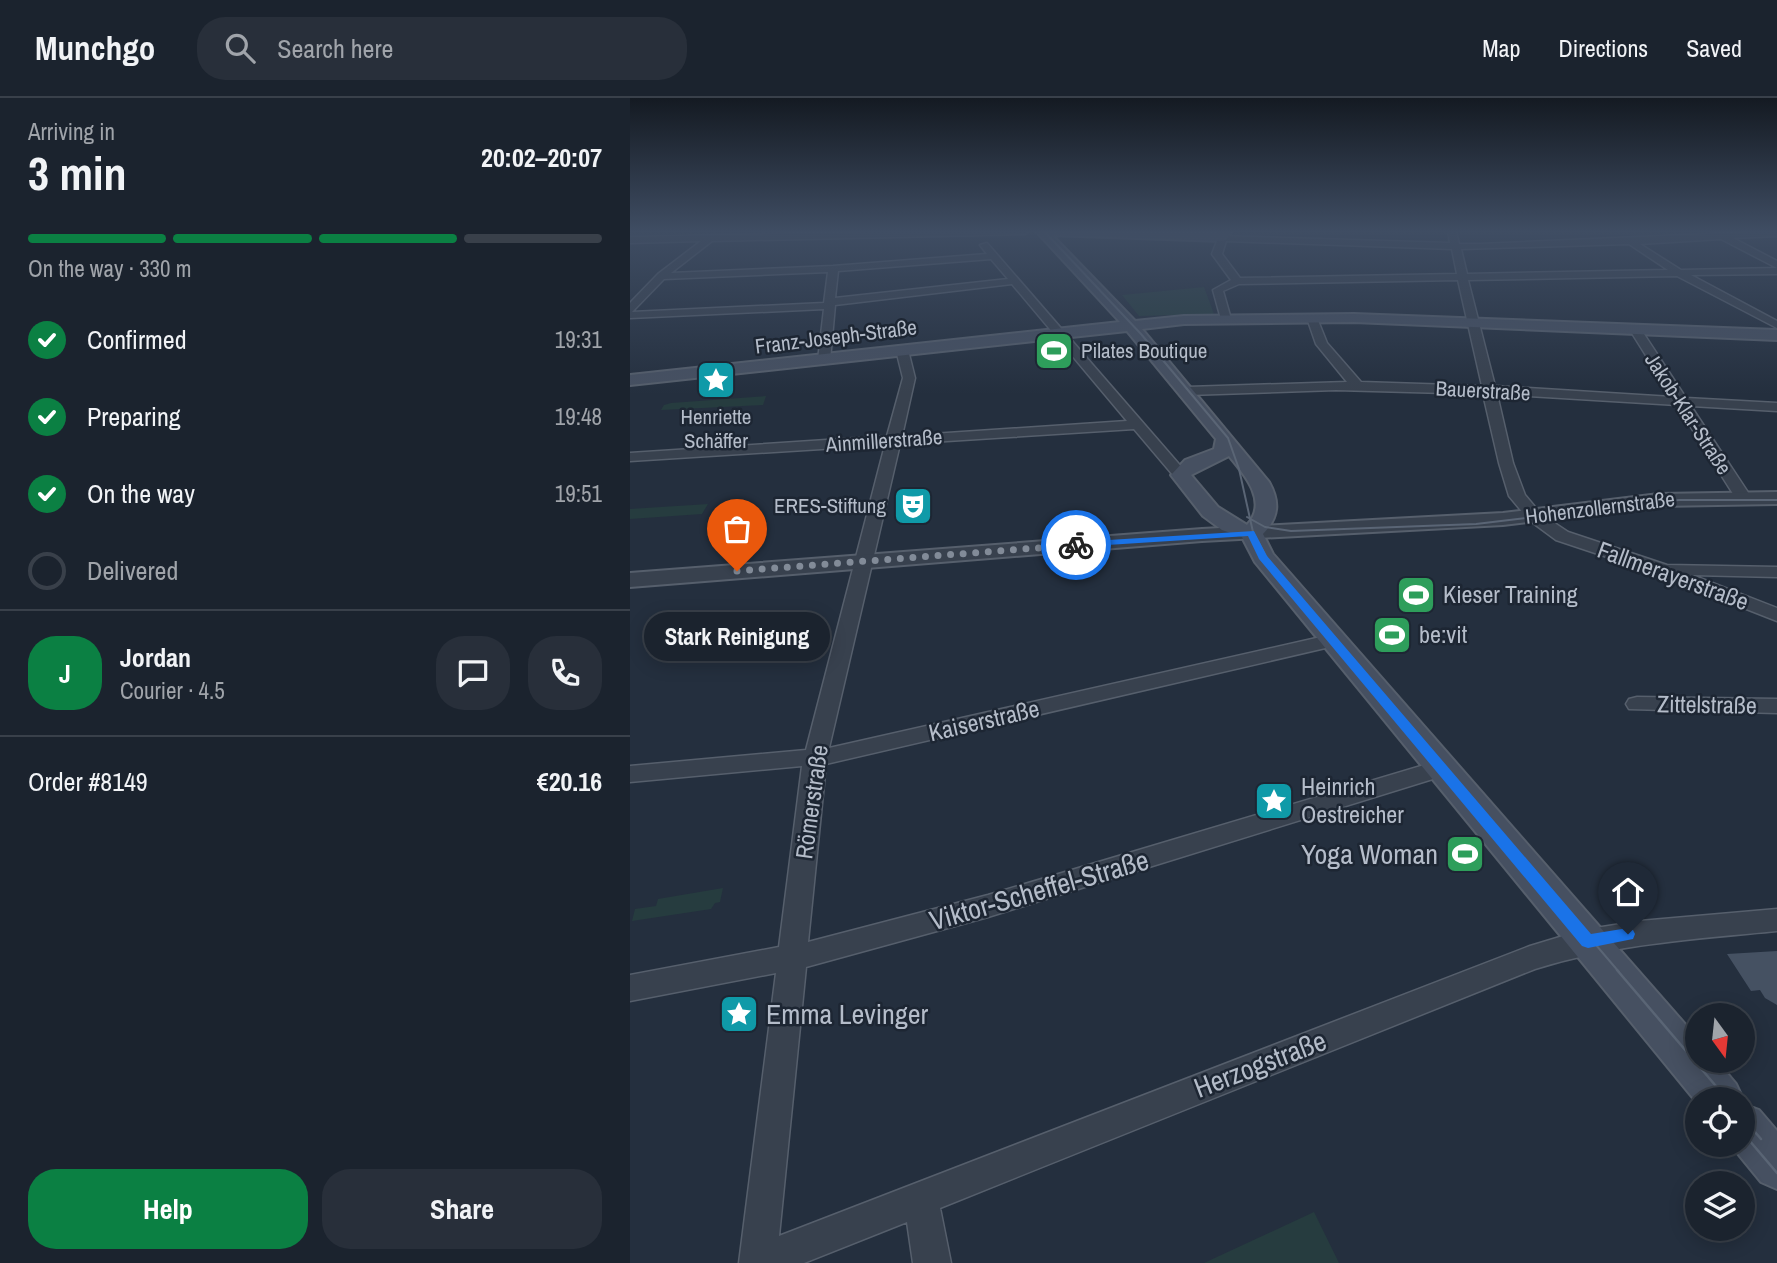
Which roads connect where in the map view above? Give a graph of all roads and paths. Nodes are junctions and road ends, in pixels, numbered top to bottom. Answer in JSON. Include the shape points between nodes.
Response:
{"nodes":[{"id":1,"x":652,"y":285,"type":"edge"},
{"id":2,"x":831,"y":285,"type":"edge"},
{"id":3,"x":980,"y":285,"type":"edge"},
{"id":4,"x":1019,"y":285,"type":"edge"},
{"id":5,"x":1094,"y":285,"type":"edge"},
{"id":6,"x":1228,"y":285,"type":"edge"},
{"id":7,"x":1464,"y":285,"type":"edge"},
{"id":8,"x":1702,"y":285,"type":"edge"},
{"id":9,"x":829,"y":304,"type":"junction"},
{"id":10,"x":630,"y":309,"type":"edge"},
{"id":11,"x":630,"y":315,"type":"edge"},
{"id":12,"x":1312,"y":318,"type":"junction"},
{"id":13,"x":1226,"y":319,"type":"junction"},
{"id":14,"x":1472,"y":323,"type":"junction"},
{"id":15,"x":1131,"y":325,"type":"junction"},
{"id":16,"x":1777,"y":325,"type":"edge"},
{"id":17,"x":1636,"y":330,"type":"junction"},
{"id":18,"x":1058,"y":332,"type":"junction"},
{"id":19,"x":1777,"y":335,"type":"edge"},
{"id":20,"x":902,"y":350,"type":"junction"},
{"id":21,"x":824,"y":360,"type":"junction"},
{"id":22,"x":630,"y":380,"type":"edge"},
{"id":23,"x":1356,"y":385,"type":"junction"},
{"id":24,"x":1188,"y":391,"type":"junction"},
{"id":25,"x":1489,"y":391,"type":"junction"},
{"id":26,"x":1680,"y":402,"type":"junction"},
{"id":27,"x":1777,"y":407,"type":"edge"},
{"id":28,"x":1137,"y":425,"type":"junction"},
{"id":29,"x":1226,"y":439,"type":"junction"},
{"id":30,"x":894,"y":440,"type":"junction"},
{"id":31,"x":1162,"y":453,"type":"junction"},
{"id":32,"x":630,"y":457,"type":"edge"},
{"id":33,"x":1214,"y":457,"type":"junction"},
{"id":34,"x":1248,"y":465,"type":"junction"},
{"id":35,"x":1183,"y":478,"type":"junction"},
{"id":36,"x":1743,"y":497,"type":"junction"},
{"id":37,"x":1777,"y":498,"type":"edge"},
{"id":38,"x":1267,"y":513,"type":"junction"},
{"id":39,"x":1533,"y":516,"type":"junction"},
{"id":40,"x":1290,"y":521,"type":"junction"},
{"id":41,"x":1422,"y":524,"type":"junction"},
{"id":42,"x":1251,"y":533,"type":"junction"},
{"id":43,"x":865,"y":561,"type":"junction"},
{"id":44,"x":1658,"y":568,"type":"junction"},
{"id":45,"x":1777,"y":572,"type":"edge"},
{"id":46,"x":630,"y":580,"type":"edge"},
{"id":47,"x":1777,"y":615,"type":"edge"},
{"id":48,"x":1334,"y":640,"type":"junction"},
{"id":49,"x":1637,"y":704,"type":"dead end"},
{"id":50,"x":1777,"y":706,"type":"edge"},
{"id":51,"x":815,"y":758,"type":"junction"},
{"id":52,"x":1441,"y":768,"type":"junction"},
{"id":53,"x":630,"y":774,"type":"edge"},
{"id":54,"x":1777,"y":920,"type":"edge"},
{"id":55,"x":1588,"y":941,"type":"junction"},
{"id":56,"x":794,"y":958,"type":"junction"},
{"id":57,"x":630,"y":988,"type":"edge"},
{"id":58,"x":1710,"y":1087,"type":"edge"},
{"id":59,"x":1755,"y":1140,"type":"edge"},
{"id":60,"x":1777,"y":1166,"type":"edge"},
{"id":61,"x":921,"y":1199,"type":"junction"},
{"id":62,"x":758,"y":1263,"type":"edge"},
{"id":63,"x":932,"y":1263,"type":"edge"}],
"edges":[{"from":1,"to":10,"type":"street"},
{"from":2,"to":9,"type":"street"},
{"from":3,"to":9,"type":"street"},
{"from":4,"to":18,"type":"street"},
{"from":5,"to":15,"type":"main road"},
{"from":6,"to":13,"type":"street","via":[[1218,290]]},
{"from":7,"to":14,"type":"street"},
{"from":8,"to":16,"type":"street"},
{"from":9,"to":11,"type":"street"},
{"from":9,"to":21,"type":"street"},
{"from":12,"to":13,"type":"main road","name":"Franz-Joseph-Straße"},
{"from":12,"to":14,"type":"main road","name":"Franz-Joseph-Straße"},
{"from":12,"to":23,"type":"street","via":[[1322,344]]},
{"from":13,"to":15,"type":"main road","name":"Franz-Joseph-Straße"},
{"from":14,"to":17,"type":"main road","name":"Franz-Joseph-Straße"},
{"from":14,"to":25,"type":"street"},
{"from":15,"to":18,"type":"main road","name":"Franz-Joseph-Straße"},
{"from":15,"to":24,"type":"main road"},
{"from":17,"to":19,"type":"main road","name":"Franz-Joseph-Straße"},
{"from":17,"to":26,"type":"street","name":"Jakob-Klar-Straße"},
{"from":18,"to":20,"type":"main road","name":"Franz-Joseph-Straße"},
{"from":18,"to":28,"type":"street"},
{"from":20,"to":21,"type":"main road","name":"Franz-Joseph-Straße"},
{"from":20,"to":30,"type":"street","name":"Römerstraße","via":[[909,372]]},
{"from":21,"to":22,"type":"main road","name":"Franz-Joseph-Straße"},
{"from":23,"to":24,"type":"street","name":"Bauerstraße"},
{"from":23,"to":25,"type":"street","name":"Bauerstraße"},
{"from":24,"to":29,"type":"main road"},
{"from":25,"to":26,"type":"street","name":"Bauerstraße"},
{"from":25,"to":39,"type":"street","via":[[1517,496]]},
{"from":26,"to":27,"type":"street","name":"Bauerstraße"},
{"from":26,"to":36,"type":"street","name":"Jakob-Klar-Straße"},
{"from":28,"to":30,"type":"street","name":"Ainmillerstraße"},
{"from":28,"to":31,"type":"street"},
{"from":29,"to":33,"type":"main road","via":[[1226,450]]},
{"from":29,"to":34,"type":"main road"},
{"from":30,"to":32,"type":"street","name":"Ainmillerstraße"},
{"from":30,"to":43,"type":"street","name":"Römerstraße"},
{"from":31,"to":33,"type":"street","via":[[1182,459]]},
{"from":31,"to":35,"type":"street"},
{"from":33,"to":34,"type":"main road"},
{"from":33,"to":35,"type":"main road","via":[[1185,468]]},
{"from":34,"to":38,"type":"main road","via":[[1261,486]]},
{"from":35,"to":42,"type":"main road","via":[[1225,525]]},
{"from":36,"to":37,"type":"street","name":"Hohenzollernstraße"},
{"from":36,"to":39,"type":"street","name":"Hohenzollernstraße","via":[[1659,499]]},
{"from":38,"to":40,"type":"street","name":"Hohenzollernstraße"},
{"from":38,"to":42,"type":"main road"},
{"from":39,"to":41,"type":"street","name":"Hohenzollernstraße"},
{"from":39,"to":44,"type":"street","name":"Fallmerayerstraße","via":[[1562,536]]},
{"from":40,"to":41,"type":"street","name":"Hohenzollernstraße"},
{"from":40,"to":42,"type":"street","name":"Hohenzollernstraße","via":[[1273,522]]},
{"from":41,"to":42,"type":"street","name":"Hohenzollernstraße"},
{"from":42,"to":43,"type":"street","name":"Hohenzollernstraße"},
{"from":42,"to":48,"type":"main road","via":[[1261,554]]},
{"from":43,"to":46,"type":"street","name":"Hohenzollernstraße"},
{"from":43,"to":51,"type":"street","name":"Römerstraße"},
{"from":44,"to":45,"type":"street"},
{"from":44,"to":47,"type":"street","name":"Fallmerayerstraße"},
{"from":48,"to":51,"type":"street","name":"Kaiserstraße"},
{"from":48,"to":52,"type":"main road"},
{"from":49,"to":50,"type":"street","name":"Zittelstraße"},
{"from":51,"to":53,"type":"street","name":"Kaiserstraße"},
{"from":51,"to":56,"type":"street","name":"Römerstraße"},
{"from":52,"to":55,"type":"main road"},
{"from":52,"to":56,"type":"street","name":"Viktor-Scheffel-Straße","via":[[988,906]]},
{"from":54,"to":55,"type":"street","name":"Herzogstraße","via":[[1672,928]]},
{"from":55,"to":58,"type":"main road"},
{"from":55,"to":61,"type":"street","name":"Herzogstraße","via":[[1530,958]]},
{"from":56,"to":57,"type":"street","name":"Viktor-Scheffel-Straße"},
{"from":56,"to":62,"type":"street","name":"Römerstraße"},
{"from":59,"to":60,"type":"main road"},
{"from":61,"to":62,"type":"street","name":"Herzogstraße"},
{"from":61,"to":63,"type":"street"}]}
